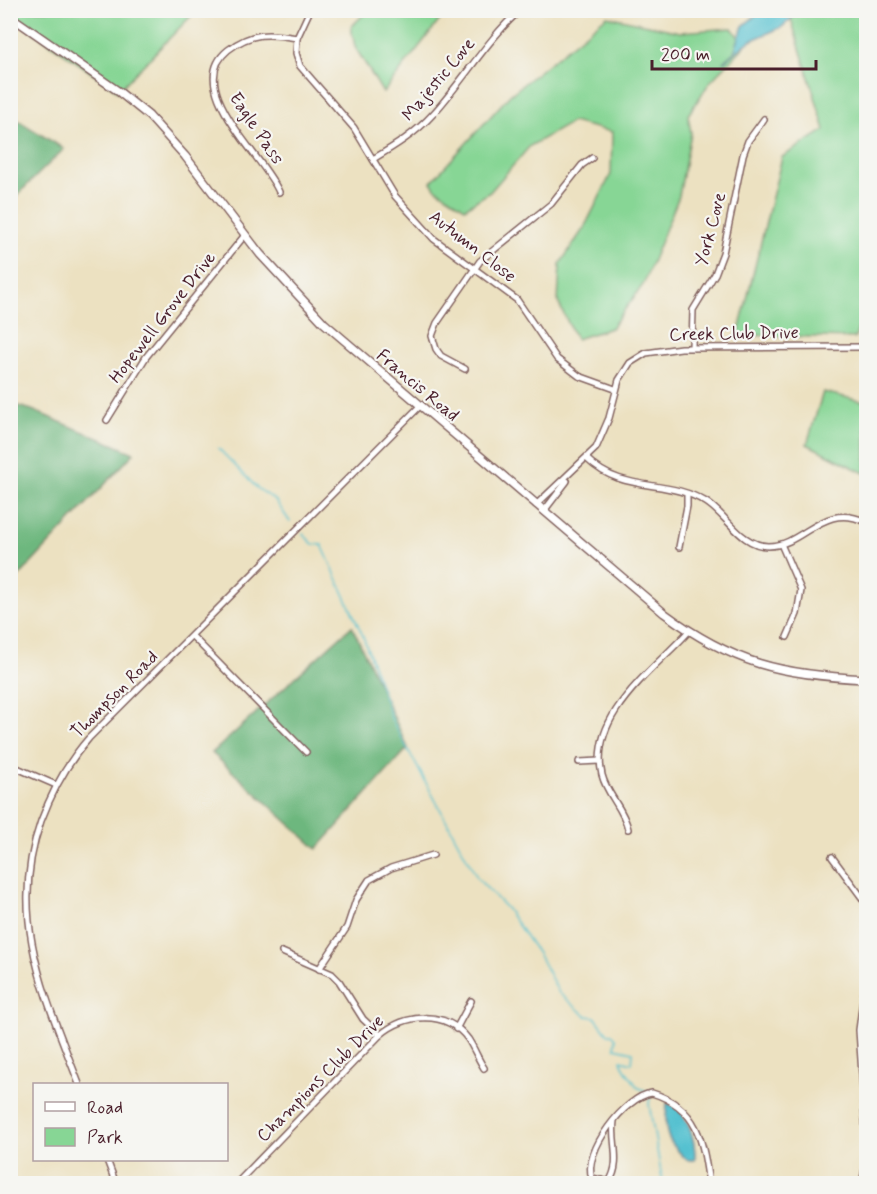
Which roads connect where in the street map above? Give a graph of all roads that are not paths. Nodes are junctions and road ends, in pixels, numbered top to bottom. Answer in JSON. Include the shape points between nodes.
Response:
{"nodes":[{"id":1,"x":310,"y":10,"type":"edge"},
{"id":2,"x":520,"y":10,"type":"edge"},
{"id":3,"x":10,"y":16,"type":"edge"},
{"id":4,"x":297,"y":38,"type":"junction"},
{"id":5,"x":764,"y":119,"type":"dead end"},
{"id":6,"x":592,"y":158,"type":"dead end"},
{"id":7,"x":373,"y":159,"type":"junction"},
{"id":8,"x":279,"y":192,"type":"dead end"},
{"id":9,"x":245,"y":235,"type":"junction"},
{"id":10,"x":476,"y":268,"type":"junction"},
{"id":11,"x":692,"y":347,"type":"junction"},
{"id":12,"x":867,"y":347,"type":"edge"},
{"id":13,"x":465,"y":369,"type":"dead end"},
{"id":14,"x":615,"y":389,"type":"junction"},
{"id":15,"x":420,"y":406,"type":"junction"},
{"id":16,"x":107,"y":420,"type":"dead end"},
{"id":17,"x":587,"y":459,"type":"junction"},
{"id":18,"x":569,"y":476,"type":"junction"},
{"id":19,"x":687,"y":494,"type":"junction"},
{"id":20,"x":536,"y":505,"type":"junction"},
{"id":21,"x":544,"y":511,"type":"junction"},
{"id":22,"x":867,"y":522,"type":"edge"},
{"id":23,"x":781,"y":544,"type":"junction"},
{"id":24,"x":679,"y":547,"type":"dead end"},
{"id":25,"x":689,"y":631,"type":"junction"},
{"id":26,"x":192,"y":636,"type":"junction"},
{"id":27,"x":787,"y":637,"type":"dead end"},
{"id":28,"x":867,"y":679,"type":"edge"},
{"id":29,"x":306,"y":752,"type":"dead end"},
{"id":30,"x":600,"y":761,"type":"junction"},
{"id":31,"x":579,"y":762,"type":"dead end"},
{"id":32,"x":10,"y":765,"type":"edge"},
{"id":33,"x":56,"y":785,"type":"junction"},
{"id":34,"x":628,"y":828,"type":"dead end"},
{"id":35,"x":433,"y":855,"type":"dead end"},
{"id":36,"x":832,"y":856,"type":"dead end"},
{"id":37,"x":867,"y":903,"type":"edge"},
{"id":38,"x":282,"y":952,"type":"dead end"},
{"id":39,"x":320,"y":969,"type":"junction"},
{"id":40,"x":867,"y":977,"type":"edge"},
{"id":41,"x":471,"y":1001,"type":"dead end"},
{"id":42,"x":456,"y":1029,"type":"junction"},
{"id":43,"x":380,"y":1035,"type":"junction"},
{"id":44,"x":484,"y":1068,"type":"dead end"},
{"id":45,"x":79,"y":1083,"type":"edge"},
{"id":46,"x":614,"y":1121,"type":"junction"},
{"id":47,"x":867,"y":1134,"type":"edge"},
{"id":48,"x":107,"y":1161,"type":"edge"},
{"id":49,"x":867,"y":1164,"type":"edge"},
{"id":50,"x":116,"y":1184,"type":"edge"},
{"id":51,"x":236,"y":1184,"type":"edge"},
{"id":52,"x":709,"y":1184,"type":"edge"},
{"id":53,"x":862,"y":1184,"type":"edge"}],
"edges":[{"from":1,"to":4,"type":"street"},
{"from":2,"to":7,"type":"street","name":"Majestic Cove","via":[[489,42],[433,114],[411,135]]},
{"from":3,"to":9,"type":"street","name":"Francis Road","via":[[149,116]]},
{"from":4,"to":7,"type":"street","name":"Autumn Close","via":[[296,53],[306,76],[354,128]]},
{"from":4,"to":8,"type":"street","name":"Eagle Pass","via":[[255,34],[239,41],[225,53],[214,79],[220,105],[273,177]]},
{"from":5,"to":11,"type":"street","name":"York Cove","via":[[743,155],[723,253],[693,310]]},
{"from":6,"to":10,"type":"street","via":[[551,204],[486,255]]},
{"from":7,"to":10,"type":"street","name":"Autumn Close","via":[[412,217]]},
{"from":9,"to":15,"type":"street","name":"Francis Road","via":[[324,323]]},
{"from":9,"to":16,"type":"street","name":"Hopewell Grove Drive","via":[[146,357]]},
{"from":10,"to":13,"type":"street","via":[[432,336],[441,356]]},
{"from":10,"to":14,"type":"street","name":"Autumn Close","via":[[517,300],[562,363],[579,376]]},
{"from":11,"to":12,"type":"street","name":"Creek Club Drive"},
{"from":11,"to":14,"type":"street","name":"Creek Club Drive","via":[[657,350],[637,358],[624,370]]},
{"from":14,"to":17,"type":"street","name":"Creek Club Drive","via":[[603,436]]},
{"from":15,"to":20,"type":"street","name":"Francis Road"},
{"from":15,"to":26,"type":"street","name":"Thompson Road"},
{"from":17,"to":18,"type":"street","name":"Creek Club Drive"},
{"from":17,"to":19,"type":"street","via":[[622,481]]},
{"from":18,"to":20,"type":"street","name":"Creek Club Drive"},
{"from":18,"to":21,"type":"street","name":"Creek Club Drive"},
{"from":19,"to":23,"type":"street","via":[[706,501],[753,543]]},
{"from":19,"to":24,"type":"street"},
{"from":20,"to":21,"type":"street","name":"Francis Road"},
{"from":21,"to":25,"type":"street","name":"Francis Road"},
{"from":22,"to":23,"type":"street","via":[[830,518]]},
{"from":23,"to":27,"type":"street","via":[[801,590],[797,615]]},
{"from":25,"to":28,"type":"street","name":"Francis Road","via":[[721,650],[768,668]]},
{"from":25,"to":30,"type":"street","via":[[613,713],[602,740]]},
{"from":26,"to":29,"type":"street"},
{"from":26,"to":33,"type":"street","name":"Thompson Road","via":[[80,749]]},
{"from":30,"to":31,"type":"street"},
{"from":30,"to":34,"type":"street","via":[[606,785]]},
{"from":32,"to":33,"type":"street"},
{"from":33,"to":45,"type":"street","name":"Thompson Road","via":[[32,850],[26,908],[36,966]]},
{"from":35,"to":39,"type":"street","via":[[390,868],[369,880],[356,900],[347,927]]},
{"from":36,"to":37,"type":"street"},
{"from":38,"to":39,"type":"street"},
{"from":39,"to":43,"type":"street","via":[[345,987],[363,1019]]},
{"from":40,"to":47,"type":"street","via":[[859,1030]]},
{"from":41,"to":42,"type":"street"},
{"from":42,"to":43,"type":"street","name":"Champions Club Drive","via":[[438,1019],[414,1018],[393,1025]]},
{"from":42,"to":44,"type":"street","name":"Champions Club Drive","via":[[468,1040]]},
{"from":43,"to":51,"type":"street","name":"Champions Club Drive"},
{"from":46,"to":46,"type":"street","via":[[589,1169],[592,1178],[603,1182],[609,1182],[615,1165]]},
{"from":46,"to":52,"type":"street","via":[[646,1094],[667,1098],[689,1116],[705,1147]]},
{"from":48,"to":50,"type":"street"},
{"from":49,"to":53,"type":"street"}]}
